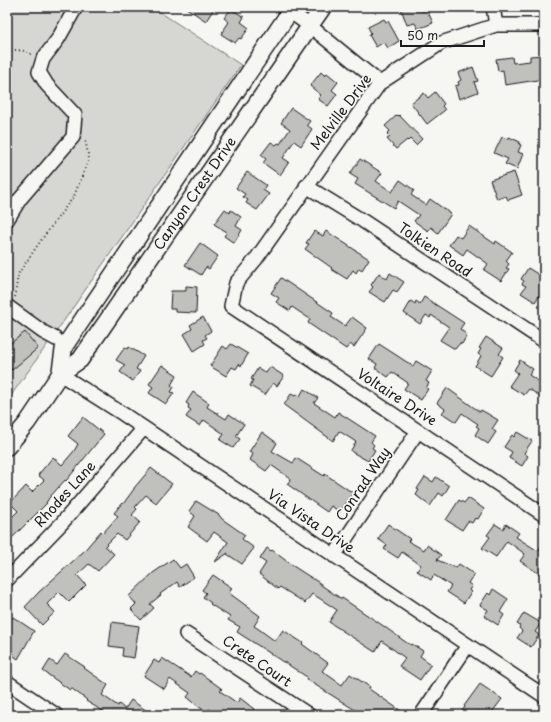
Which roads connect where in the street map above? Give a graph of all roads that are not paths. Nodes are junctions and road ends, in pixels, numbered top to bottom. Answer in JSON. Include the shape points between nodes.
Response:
{"nodes":[{"id":1,"x":76,"y":7,"type":"edge"},
{"id":2,"x":323,"y":7,"type":"edge"},
{"id":3,"x":493,"y":7,"type":"edge"},
{"id":4,"x":289,"y":8,"type":"edge"},
{"id":5,"x":496,"y":25,"type":"junction"},
{"id":6,"x":544,"y":25,"type":"edge"},
{"id":7,"x":310,"y":26,"type":"junction"},
{"id":8,"x":380,"y":83,"type":"junction"},
{"id":9,"x":306,"y":186,"type":"junction"},
{"id":10,"x":7,"y":220,"type":"edge"},
{"id":11,"x":231,"y":306,"type":"joint"},
{"id":12,"x":10,"y":308,"type":"edge"},
{"id":13,"x":56,"y":339,"type":"dead end"},
{"id":14,"x":544,"y":341,"type":"edge"},
{"id":15,"x":60,"y":374,"type":"junction"},
{"id":16,"x":144,"y":428,"type":"junction"},
{"id":17,"x":418,"y":430,"type":"junction"},
{"id":18,"x":7,"y":447,"type":"edge"},
{"id":19,"x":544,"y":515,"type":"edge"},
{"id":20,"x":334,"y":556,"type":"junction"},
{"id":21,"x":7,"y":580,"type":"edge"},
{"id":22,"x":186,"y":634,"type":"dead end"},
{"id":23,"x":468,"y":645,"type":"junction"},
{"id":24,"x":7,"y":682,"type":"edge"},
{"id":25,"x":544,"y":696,"type":"edge"},
{"id":26,"x":56,"y":715,"type":"edge"},
{"id":27,"x":309,"y":715,"type":"edge"},
{"id":28,"x":421,"y":715,"type":"edge"}],
"edges":[{"from":1,"to":10,"type":"street","via":[[58,40],[43,59],[39,72],[47,85],[75,115],[73,137],[20,199]]},
{"from":2,"to":7,"type":"main road","name":"Canyon Crest Drive"},
{"from":3,"to":5,"type":"street"},
{"from":4,"to":7,"type":"street"},
{"from":4,"to":15,"type":"main road","name":"Canyon Crest Drive","via":[[64,347]]},
{"from":5,"to":6,"type":"street","name":"Melville Drive"},
{"from":5,"to":8,"type":"street","name":"Melville Drive","via":[[440,43]]},
{"from":7,"to":8,"type":"street"},
{"from":7,"to":15,"type":"main road","name":"Canyon Crest Drive","via":[[80,360]]},
{"from":8,"to":9,"type":"street","name":"Melville Drive"},
{"from":9,"to":11,"type":"street","name":"Melville Drive","via":[[256,259],[236,283]]},
{"from":9,"to":14,"type":"street","name":"Tolkien Road"},
{"from":11,"to":17,"type":"street","name":"Voltaire Drive"},
{"from":12,"to":13,"type":"street"},
{"from":15,"to":16,"type":"street","name":"Via Vista Drive"},
{"from":15,"to":18,"type":"main road","name":"Canyon Crest Drive","via":[[27,423]]},
{"from":16,"to":20,"type":"street","name":"Via Vista Drive"},
{"from":16,"to":21,"type":"street","name":"Rhodes Lane","via":[[62,523]]},
{"from":17,"to":19,"type":"street","name":"Voltaire Drive"},
{"from":17,"to":20,"type":"street","name":"Conrad Way"},
{"from":20,"to":23,"type":"street","name":"Via Vista Drive"},
{"from":22,"to":27,"type":"street","name":"Crete Court"},
{"from":23,"to":25,"type":"street","name":"Via Vista Drive"},
{"from":23,"to":28,"type":"street"},
{"from":24,"to":26,"type":"street"}]}
